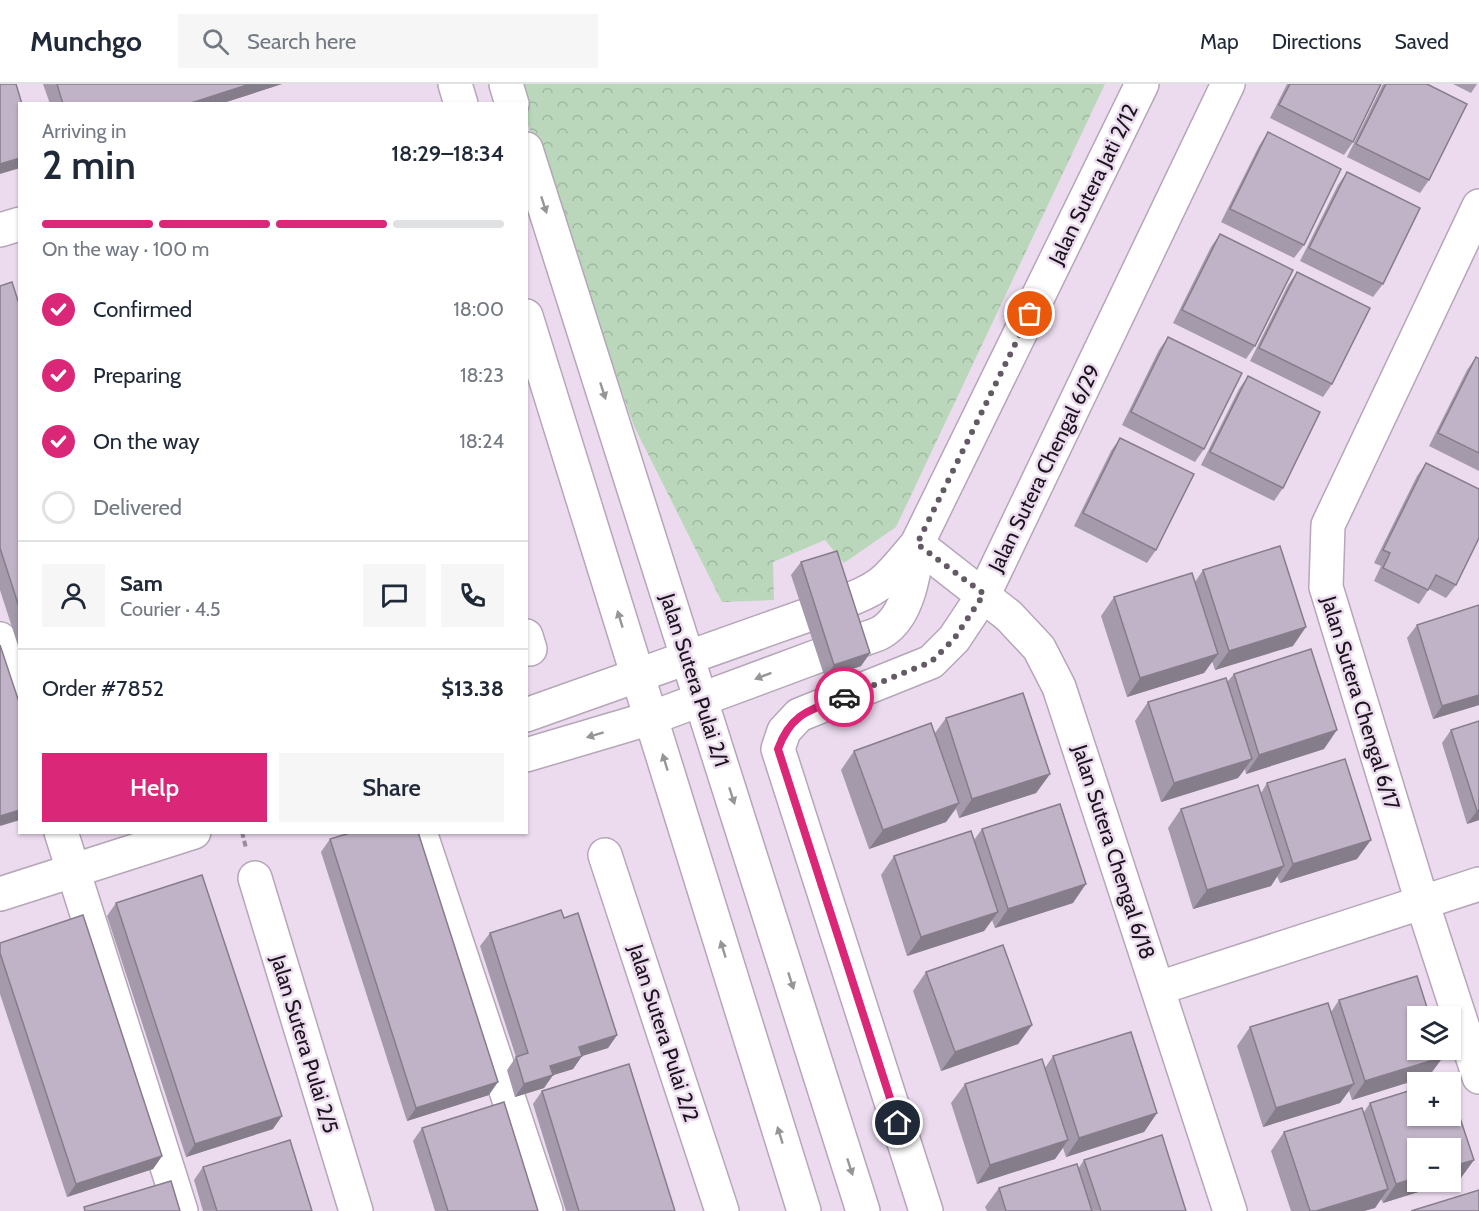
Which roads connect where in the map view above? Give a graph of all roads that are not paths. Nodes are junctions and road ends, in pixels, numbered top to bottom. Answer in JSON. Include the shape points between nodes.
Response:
{"nodes":[{"id":1,"x":455,"y":84,"type":"edge"},
{"id":2,"x":506,"y":84,"type":"edge"},
{"id":3,"x":1142,"y":84,"type":"edge"},
{"id":4,"x":1228,"y":84,"type":"edge"},
{"id":5,"x":460,"y":102,"type":"edge"},
{"id":6,"x":511,"y":102,"type":"edge"},
{"id":7,"x":528,"y":155,"type":"edge"},
{"id":8,"x":1479,"y":206,"type":"edge"},
{"id":9,"x":18,"y":225,"type":"edge"},
{"id":10,"x":0,"y":230,"type":"edge"},
{"id":11,"x":528,"y":322,"type":"edge"},
{"id":12,"x":917,"y":544,"type":"junction"},
{"id":13,"x":984,"y":594,"type":"junction"},
{"id":14,"x":840,"y":603,"type":"edge"},
{"id":15,"x":805,"y":616,"type":"dead end"},
{"id":16,"x":0,"y":639,"type":"edge"},
{"id":17,"x":853,"y":643,"type":"edge"},
{"id":18,"x":818,"y":656,"type":"dead end"},
{"id":19,"x":688,"y":657,"type":"junction"},
{"id":20,"x":638,"y":675,"type":"junction"},
{"id":21,"x":18,"y":695,"type":"edge"},
{"id":22,"x":701,"y":700,"type":"junction"},
{"id":23,"x":528,"y":714,"type":"edge"},
{"id":24,"x":651,"y":718,"type":"junction"},
{"id":25,"x":528,"y":754,"type":"edge"},
{"id":26,"x":62,"y":834,"type":"edge"},
{"id":27,"x":188,"y":834,"type":"edge"},
{"id":28,"x":421,"y":834,"type":"edge"},
{"id":29,"x":605,"y":855,"type":"dead end"},
{"id":30,"x":73,"y":871,"type":"junction"},
{"id":31,"x":255,"y":878,"type":"dead end"},
{"id":32,"x":1479,"y":884,"type":"edge"},
{"id":33,"x":0,"y":894,"type":"edge"},
{"id":34,"x":1422,"y":902,"type":"junction"},
{"id":35,"x":1159,"y":988,"type":"junction"},
{"id":36,"x":1479,"y":1077,"type":"edge"},
{"id":37,"x":181,"y":1211,"type":"edge"},
{"id":38,"x":356,"y":1211,"type":"edge"},
{"id":39,"x":546,"y":1211,"type":"edge"},
{"id":40,"x":722,"y":1211,"type":"edge"},
{"id":41,"x":804,"y":1211,"type":"edge"},
{"id":42,"x":863,"y":1211,"type":"edge"},
{"id":43,"x":926,"y":1211,"type":"edge"},
{"id":44,"x":1230,"y":1211,"type":"edge"}],
"edges":[{"from":1,"to":5,"type":"street"},
{"from":2,"to":6,"type":"street"},
{"from":3,"to":12,"type":"street","name":"Jalan Sutera Jati 2/12"},
{"from":4,"to":13,"type":"street","name":"Jalan Sutera Chengal 6/29"},
{"from":7,"to":19,"type":"street","name":"Jalan Sutera Pulai 2/1","one_way":true},
{"from":8,"to":34,"type":"street","name":"Jalan Sutera Chengal 6/17","via":[[1328,525],[1326,587]]},
{"from":9,"to":10,"type":"street"},
{"from":20,"to":11,"type":"street","one_way":true},
{"from":12,"to":13,"type":"street","name":"Jalan Sutera Chengal 6/18"},
{"from":12,"to":14,"type":"street","name":"Jalan Sutera Jati 2/12","via":[[871,593]]},
{"from":12,"to":17,"type":"street","name":"Jalan Sutera Jati 2/12","via":[[914,579],[893,620],[881,633]]},
{"from":13,"to":35,"type":"street","name":"Jalan Sutera Chengal 6/18","via":[[1038,648],[1059,687]]},
{"from":13,"to":43,"type":"street","name":"Jalan Sutera Chengal 6/29","via":[[954,639],[931,662],[799,715],[784,731],[778,749]]},
{"from":15,"to":19,"type":"street"},
{"from":16,"to":21,"type":"street"},
{"from":18,"to":22,"type":"street","one_way":true},
{"from":19,"to":20,"type":"street"},
{"from":19,"to":22,"type":"street","name":"Jalan Sutera Pulai 2/1"},
{"from":20,"to":23,"type":"street"},
{"from":20,"to":24,"type":"street"},
{"from":22,"to":24,"type":"street"},
{"from":22,"to":42,"type":"street","name":"Jalan Sutera Pulai 2/1","one_way":true},
{"from":24,"to":25,"type":"street","one_way":true},
{"from":41,"to":24,"type":"street","one_way":true},
{"from":26,"to":30,"type":"street"},
{"from":27,"to":30,"type":"street"},
{"from":28,"to":39,"type":"street"},
{"from":29,"to":40,"type":"street","name":"Jalan Sutera Pulai 2/2"},
{"from":30,"to":33,"type":"street"},
{"from":30,"to":37,"type":"street"},
{"from":31,"to":38,"type":"street","name":"Jalan Sutera Pulai 2/5"},
{"from":32,"to":34,"type":"street"},
{"from":34,"to":35,"type":"street"},
{"from":34,"to":36,"type":"street","name":"Jalan Sutera Chengal 6/17"},
{"from":35,"to":44,"type":"street","name":"Jalan Sutera Chengal 6/18"}]}
